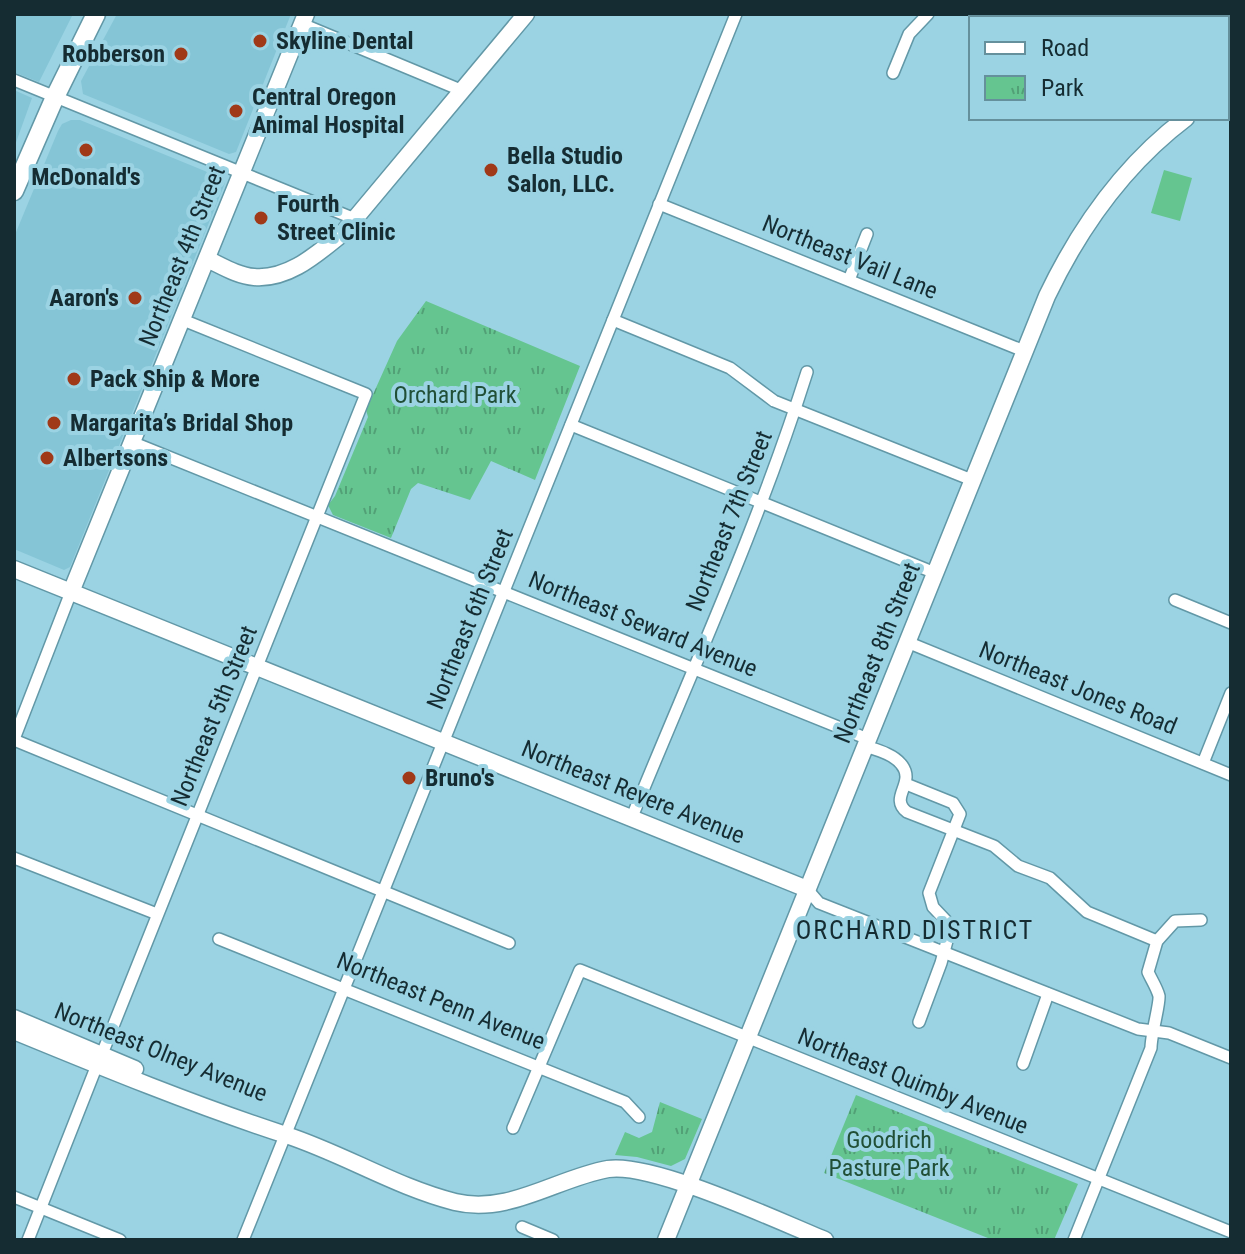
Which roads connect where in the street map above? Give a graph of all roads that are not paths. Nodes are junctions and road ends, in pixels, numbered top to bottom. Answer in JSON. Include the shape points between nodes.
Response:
{"nodes":[{"id":1,"x":96,"y":14,"type":"edge"},
{"id":2,"x":526,"y":14,"type":"edge"},
{"id":3,"x":736,"y":14,"type":"edge"},
{"id":4,"x":928,"y":14,"type":"edge"},
{"id":5,"x":304,"y":19,"type":"edge"},
{"id":6,"x":893,"y":73,"type":"dead end"},
{"id":7,"x":14,"y":80,"type":"edge"},
{"id":8,"x":463,"y":91,"type":"junction"},
{"id":9,"x":55,"y":97,"type":"junction"},
{"id":10,"x":1178,"y":120,"type":"edge"},
{"id":11,"x":241,"y":174,"type":"junction"},
{"id":12,"x":14,"y":191,"type":"edge"},
{"id":13,"x":659,"y":204,"type":"junction"},
{"id":14,"x":355,"y":219,"type":"junction"},
{"id":15,"x":867,"y":234,"type":"dead end"},
{"id":16,"x":207,"y":259,"type":"junction"},
{"id":17,"x":849,"y":280,"type":"junction"},
{"id":18,"x":183,"y":320,"type":"junction"},
{"id":19,"x":613,"y":320,"type":"junction"},
{"id":20,"x":1024,"y":351,"type":"junction"},
{"id":21,"x":807,"y":372,"type":"dead end"},
{"id":22,"x":796,"y":409,"type":"junction"},
{"id":23,"x":571,"y":425,"type":"junction"},
{"id":24,"x":134,"y":443,"type":"junction"},
{"id":25,"x":972,"y":480,"type":"junction"},
{"id":26,"x":761,"y":501,"type":"junction"},
{"id":27,"x":318,"y":518,"type":"junction"},
{"id":28,"x":14,"y":569,"type":"edge"},
{"id":29,"x":935,"y":573,"type":"junction"},
{"id":30,"x":71,"y":592,"type":"junction"},
{"id":31,"x":504,"y":592,"type":"junction"},
{"id":32,"x":1175,"y":600,"type":"dead end"},
{"id":33,"x":1231,"y":623,"type":"edge"},
{"id":34,"x":907,"y":642,"type":"junction"},
{"id":35,"x":257,"y":667,"type":"junction"},
{"id":36,"x":693,"y":668,"type":"junction"},
{"id":37,"x":1231,"y":693,"type":"edge"},
{"id":38,"x":14,"y":740,"type":"edge"},
{"id":39,"x":444,"y":741,"type":"junction"},
{"id":40,"x":867,"y":742,"type":"junction"},
{"id":41,"x":1203,"y":763,"type":"junction"},
{"id":42,"x":1231,"y":775,"type":"edge"},
{"id":43,"x":906,"y":784,"type":"junction"},
{"id":44,"x":196,"y":816,"type":"junction"},
{"id":45,"x":632,"y":817,"type":"junction"},
{"id":46,"x":952,"y":832,"type":"junction"},
{"id":47,"x":14,"y":858,"type":"edge"},
{"id":48,"x":807,"y":889,"type":"junction"},
{"id":49,"x":382,"y":892,"type":"junction"},
{"id":50,"x":157,"y":914,"type":"junction"},
{"id":51,"x":1201,"y":920,"type":"dead end"},
{"id":52,"x":219,"y":939,"type":"dead end"},
{"id":53,"x":1157,"y":941,"type":"junction"},
{"id":54,"x":509,"y":943,"type":"dead end"},
{"id":55,"x":942,"y":953,"type":"junction"},
{"id":56,"x":344,"y":988,"type":"junction"},
{"id":57,"x":1048,"y":994,"type":"junction"},
{"id":58,"x":14,"y":1018,"type":"edge"},
{"id":59,"x":919,"y":1022,"type":"dead end"},
{"id":60,"x":14,"y":1031,"type":"edge"},
{"id":61,"x":1151,"y":1032,"type":"junction"},
{"id":62,"x":747,"y":1038,"type":"junction"},
{"id":63,"x":1231,"y":1058,"type":"edge"},
{"id":64,"x":99,"y":1059,"type":"junction"},
{"id":65,"x":1023,"y":1064,"type":"dead end"},
{"id":66,"x":539,"y":1067,"type":"junction"},
{"id":67,"x":639,"y":1117,"type":"dead end"},
{"id":68,"x":513,"y":1128,"type":"dead end"},
{"id":69,"x":285,"y":1135,"type":"junction"},
{"id":70,"x":1099,"y":1178,"type":"junction"},
{"id":71,"x":688,"y":1187,"type":"junction"},
{"id":72,"x":14,"y":1197,"type":"edge"},
{"id":73,"x":40,"y":1208,"type":"junction"},
{"id":74,"x":522,"y":1227,"type":"dead end"},
{"id":75,"x":1231,"y":1232,"type":"edge"},
{"id":76,"x":805,"y":1236,"type":"edge"},
{"id":77,"x":28,"y":1240,"type":"edge"},
{"id":78,"x":120,"y":1240,"type":"edge"},
{"id":79,"x":243,"y":1240,"type":"edge"},
{"id":80,"x":553,"y":1240,"type":"edge"},
{"id":81,"x":666,"y":1240,"type":"edge"},
{"id":82,"x":825,"y":1240,"type":"edge"},
{"id":83,"x":1074,"y":1240,"type":"edge"}],
"edges":[{"from":1,"to":9,"type":"main road"},
{"from":2,"to":8,"type":"main road"},
{"from":3,"to":13,"type":"street","name":"Northeast 6th Street"},
{"from":4,"to":6,"type":"street","via":[[909,34]]},
{"from":5,"to":8,"type":"street"},
{"from":5,"to":11,"type":"main road","name":"Northeast 4th Street"},
{"from":7,"to":9,"type":"street"},
{"from":8,"to":14,"type":"main road"},
{"from":9,"to":11,"type":"street"},
{"from":9,"to":12,"type":"main road"},
{"from":10,"to":20,"type":"main road","name":"Northeast 8th Street","via":[[1122,178],[1078,237]]},
{"from":11,"to":14,"type":"street"},
{"from":11,"to":16,"type":"main road","name":"Northeast 4th Street"},
{"from":13,"to":17,"type":"street","name":"Northeast Vail Lane"},
{"from":13,"to":19,"type":"street","name":"Northeast 6th Street"},
{"from":14,"to":16,"type":"main road","via":[[315,256],[274,275],[238,273]]},
{"from":15,"to":17,"type":"street"},
{"from":16,"to":18,"type":"main road","name":"Northeast 4th Street"},
{"from":17,"to":20,"type":"street","name":"Northeast Vail Lane"},
{"from":18,"to":24,"type":"main road","name":"Northeast 4th Street"},
{"from":18,"to":27,"type":"street","name":"Northeast 5th Street","via":[[366,394]]},
{"from":19,"to":22,"type":"street","via":[[730,368],[774,401]]},
{"from":19,"to":23,"type":"street","name":"Northeast 6th Street"},
{"from":20,"to":25,"type":"main road","name":"Northeast 8th Street"},
{"from":21,"to":22,"type":"street","name":"Northeast 7th Street"},
{"from":22,"to":25,"type":"street"},
{"from":22,"to":26,"type":"street","name":"Northeast 7th Street"},
{"from":23,"to":26,"type":"street"},
{"from":23,"to":31,"type":"street","name":"Northeast 6th Street"},
{"from":24,"to":27,"type":"street","name":"Northeast Seward Avenue"},
{"from":24,"to":30,"type":"main road","name":"Northeast 4th Street"},
{"from":25,"to":29,"type":"main road","name":"Northeast 8th Street"},
{"from":26,"to":29,"type":"street"},
{"from":26,"to":36,"type":"street","name":"Northeast 7th Street"},
{"from":27,"to":31,"type":"street","name":"Northeast Seward Avenue"},
{"from":27,"to":35,"type":"street","name":"Northeast 5th Street"},
{"from":28,"to":30,"type":"main road","name":"Northeast Revere Avenue"},
{"from":29,"to":34,"type":"main road","name":"Northeast 8th Street"},
{"from":30,"to":35,"type":"main road","name":"Northeast Revere Avenue"},
{"from":30,"to":38,"type":"street","name":"Northeast 4th Street"},
{"from":31,"to":36,"type":"street","name":"Northeast Seward Avenue"},
{"from":31,"to":39,"type":"street","name":"Northeast 6th Street"},
{"from":32,"to":33,"type":"street"},
{"from":34,"to":40,"type":"main road","name":"Northeast 8th Street"},
{"from":34,"to":41,"type":"street","name":"Northeast Jones Road"},
{"from":35,"to":39,"type":"main road","name":"Northeast Revere Avenue"},
{"from":35,"to":44,"type":"street","name":"Northeast 5th Street"},
{"from":36,"to":40,"type":"street","name":"Northeast Seward Avenue"},
{"from":36,"to":45,"type":"street","name":"Northeast 7th Street"},
{"from":37,"to":41,"type":"street"},
{"from":38,"to":44,"type":"street"},
{"from":39,"to":45,"type":"main road","name":"Northeast Revere Avenue"},
{"from":39,"to":49,"type":"street","name":"Northeast 6th Street"},
{"from":40,"to":43,"type":"street","name":"Northeast Seward Avenue","via":[[901,763]]},
{"from":40,"to":48,"type":"main road","name":"Northeast 8th Street"},
{"from":41,"to":42,"type":"street","name":"Northeast Jones Road"},
{"from":43,"to":46,"type":"street","via":[[900,807]]},
{"from":43,"to":46,"type":"street","via":[[953,803],[960,814]]},
{"from":44,"to":49,"type":"street"},
{"from":44,"to":50,"type":"street","name":"Northeast 5th Street"},
{"from":45,"to":48,"type":"main road","name":"Northeast Revere Avenue"},
{"from":46,"to":53,"type":"street","via":[[994,846],[1018,866],[1050,878],[1087,912]]},
{"from":46,"to":55,"type":"street","via":[[929,893],[933,907],[951,926]]},
{"from":47,"to":50,"type":"street"},
{"from":48,"to":55,"type":"street","name":"Northeast Revere Avenue","via":[[819,903]]},
{"from":48,"to":62,"type":"main road","name":"Northeast 8th Street"},
{"from":49,"to":54,"type":"street"},
{"from":49,"to":56,"type":"street","name":"Northeast 6th Street"},
{"from":50,"to":64,"type":"street","name":"Northeast 5th Street"},
{"from":51,"to":53,"type":"street","via":[[1175,921]]},
{"from":52,"to":56,"type":"street","name":"Northeast Penn Avenue"},
{"from":53,"to":61,"type":"street","via":[[1148,972],[1159,995]]},
{"from":55,"to":57,"type":"street","name":"Northeast Revere Avenue"},
{"from":55,"to":59,"type":"street"},
{"from":56,"to":66,"type":"street","name":"Northeast Penn Avenue"},
{"from":56,"to":69,"type":"street","name":"Northeast 6th Street"},
{"from":57,"to":61,"type":"street","name":"Northeast Revere Avenue"},
{"from":57,"to":65,"type":"street"},
{"from":58,"to":64,"type":"main road","name":"Northeast Olney Avenue"},
{"from":60,"to":64,"type":"main road","name":"Northeast Olney Avenue"},
{"from":61,"to":63,"type":"street","name":"Northeast Revere Avenue","via":[[1169,1033]]},
{"from":61,"to":70,"type":"street","via":[[1151,1048]]},
{"from":62,"to":66,"type":"street","name":"Northeast Quimby Avenue","via":[[580,970]]},
{"from":62,"to":70,"type":"street","name":"Northeast Quimby Avenue"},
{"from":62,"to":71,"type":"main road","name":"Northeast 8th Street"},
{"from":64,"to":69,"type":"main road","name":"Northeast Olney Avenue","via":[[275,1123]]},
{"from":64,"to":73,"type":"street","name":"Northeast 5th Street"},
{"from":66,"to":67,"type":"street","name":"Northeast Penn Avenue","via":[[625,1102]]},
{"from":66,"to":68,"type":"street"},
{"from":69,"to":71,"type":"main road","name":"Northeast Olney Avenue","via":[[458,1203],[496,1204],[608,1169],[653,1173]]},
{"from":69,"to":79,"type":"street","name":"Northeast 6th Street"},
{"from":70,"to":75,"type":"street","name":"Northeast Quimby Avenue"},
{"from":70,"to":83,"type":"street"},
{"from":71,"to":76,"type":"main road"},
{"from":71,"to":81,"type":"main road","name":"Northeast 8th Street"},
{"from":72,"to":73,"type":"street"},
{"from":73,"to":77,"type":"street","name":"Northeast 5th Street"},
{"from":73,"to":78,"type":"street"},
{"from":74,"to":80,"type":"street"},
{"from":76,"to":82,"type":"main road"}]}
